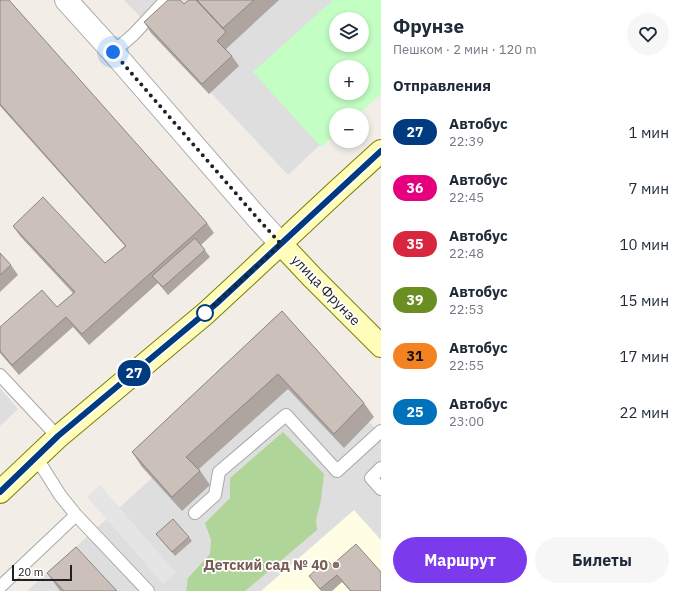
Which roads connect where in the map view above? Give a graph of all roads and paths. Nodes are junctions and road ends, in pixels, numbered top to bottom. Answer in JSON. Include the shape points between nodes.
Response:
{"nodes":[{"id":1,"x":66,"y":0,"type":"edge"},
{"id":2,"x":166,"y":0,"type":"edge"},
{"id":3,"x":113,"y":52,"type":"junction"},
{"id":4,"x":381,"y":151,"type":"edge"},
{"id":5,"x":281,"y":244,"type":"junction"},
{"id":6,"x":381,"y":346,"type":"edge"},
{"id":7,"x":0,"y":375,"type":"edge"},
{"id":8,"x":381,"y":431,"type":"edge"},
{"id":9,"x":58,"y":436,"type":"junction"},
{"id":10,"x":36,"y":457,"type":"junction"},
{"id":11,"x":381,"y":468,"type":"edge"},
{"id":12,"x":381,"y":489,"type":"edge"},
{"id":13,"x":0,"y":492,"type":"edge"},
{"id":14,"x":195,"y":513,"type":"dead end"},
{"id":15,"x":76,"y":514,"type":"junction"},
{"id":16,"x":0,"y":587,"type":"edge"},
{"id":17,"x":148,"y":591,"type":"edge"}],
"edges":[{"from":1,"to":3,"type":"street","name":"улица Фрунзе"},
{"from":2,"to":3,"type":"lane"},
{"from":3,"to":5,"type":"street","name":"улица Фрунзе"},
{"from":4,"to":5,"type":"main road"},
{"from":5,"to":6,"type":"main road","name":"улица Фрунзе"},
{"from":5,"to":9,"type":"main road","via":[[206,313]]},
{"from":7,"to":9,"type":"lane"},
{"from":8,"to":14,"type":"lane","via":[[337,471],[286,415],[219,472],[215,495]]},
{"from":9,"to":10,"type":"main road"},
{"from":10,"to":13,"type":"main road"},
{"from":10,"to":15,"type":"lane","via":[[60,495]]},
{"from":11,"to":12,"type":"lane","via":[[371,478]]},
{"from":15,"to":16,"type":"lane"},
{"from":15,"to":17,"type":"lane"}]}
